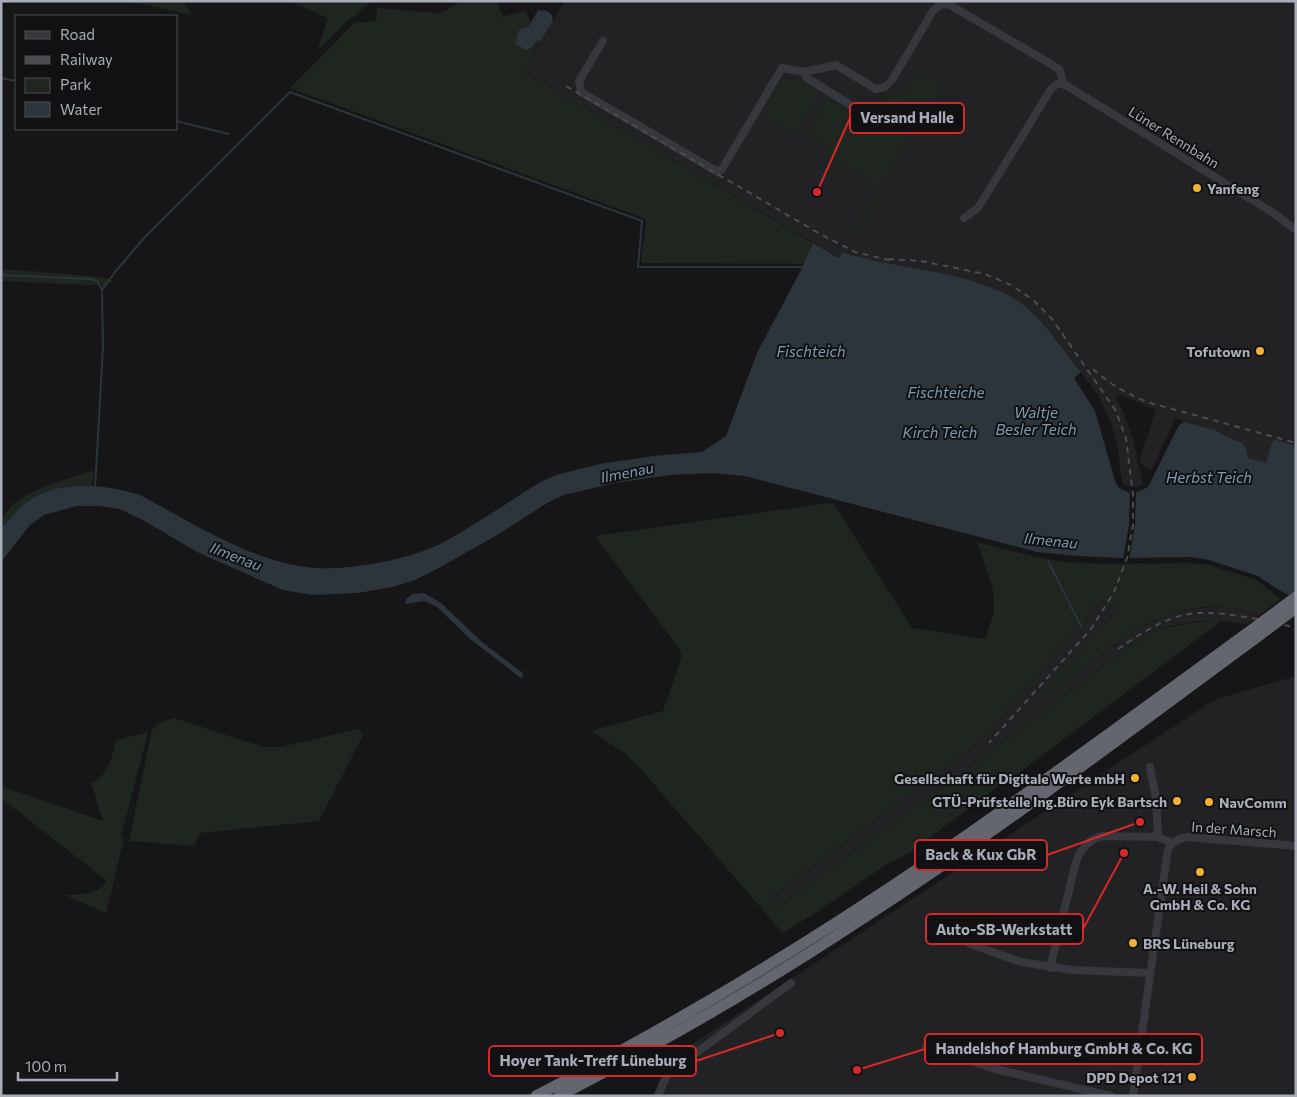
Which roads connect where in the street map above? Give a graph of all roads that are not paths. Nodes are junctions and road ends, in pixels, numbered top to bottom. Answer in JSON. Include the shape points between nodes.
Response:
{"nodes":[{"id":1,"x":603,"y":40,"type":"dead end"},
{"id":2,"x":804,"y":72,"type":"junction"},
{"id":3,"x":1064,"y":84,"type":"junction"},
{"id":4,"x":849,"y":104,"type":"dead end"},
{"id":5,"x":964,"y":218,"type":"dead end"},
{"id":6,"x":1296,"y":230,"type":"edge"},
{"id":7,"x":1296,"y":597,"type":"edge"},
{"id":8,"x":1296,"y":608,"type":"edge"},
{"id":9,"x":1247,"y":638,"type":"junction"},
{"id":10,"x":1150,"y":767,"type":"dead end"},
{"id":11,"x":1158,"y":837,"type":"junction"},
{"id":12,"x":1172,"y":843,"type":"junction"},
{"id":13,"x":1296,"y":846,"type":"edge"},
{"id":14,"x":959,"y":932,"type":"dead end"},
{"id":15,"x":1050,"y":968,"type":"junction"},
{"id":16,"x":1150,"y":973,"type":"junction"},
{"id":17,"x":791,"y":983,"type":"dead end"},
{"id":18,"x":926,"y":1046,"type":"dead end"},
{"id":19,"x":536,"y":1096,"type":"edge"},
{"id":20,"x":559,"y":1096,"type":"edge"},
{"id":21,"x":658,"y":1096,"type":"edge"},
{"id":22,"x":1110,"y":1096,"type":"edge"},
{"id":23,"x":1133,"y":1096,"type":"edge"}],
"edges":[{"from":1,"to":2,"type":"street","via":[[579,81],[581,92],[718,172],[782,68]]},
{"from":2,"to":3,"type":"street","name":"Lüner Rennbahn","via":[[836,65],[876,89],[884,87],[892,80],[933,10],[946,4],[1059,69]]},
{"from":2,"to":4,"type":"street","via":[[807,78]]},
{"from":3,"to":5,"type":"street","via":[[1051,88],[978,208]]},
{"from":3,"to":6,"type":"street","name":"Lüner Rennbahn","via":[[1276,214]]},
{"from":7,"to":9,"type":"highway","bridge":true},
{"from":8,"to":9,"type":"highway","bridge":true},
{"from":9,"to":19,"type":"highway","via":[[857,910],[689,1013]]},
{"from":9,"to":20,"type":"highway","via":[[1035,800],[862,920],[694,1023]]},
{"from":10,"to":11,"type":"street"},
{"from":11,"to":12,"type":"street","name":"In der Marsch"},
{"from":11,"to":15,"type":"street","name":"In der Marsch","via":[[1103,836],[1085,846],[1076,862]]},
{"from":12,"to":13,"type":"street","name":"In der Marsch","via":[[1187,837]]},
{"from":12,"to":16,"type":"street","name":"In der Marsch","via":[[1166,855]]},
{"from":14,"to":15,"type":"street","via":[[970,944],[1003,957]]},
{"from":15,"to":16,"type":"street"},
{"from":16,"to":23,"type":"street","name":"In der Marsch"},
{"from":17,"to":21,"type":"street","via":[[670,1072]]},
{"from":18,"to":22,"type":"street","via":[[995,1069]]}]}
